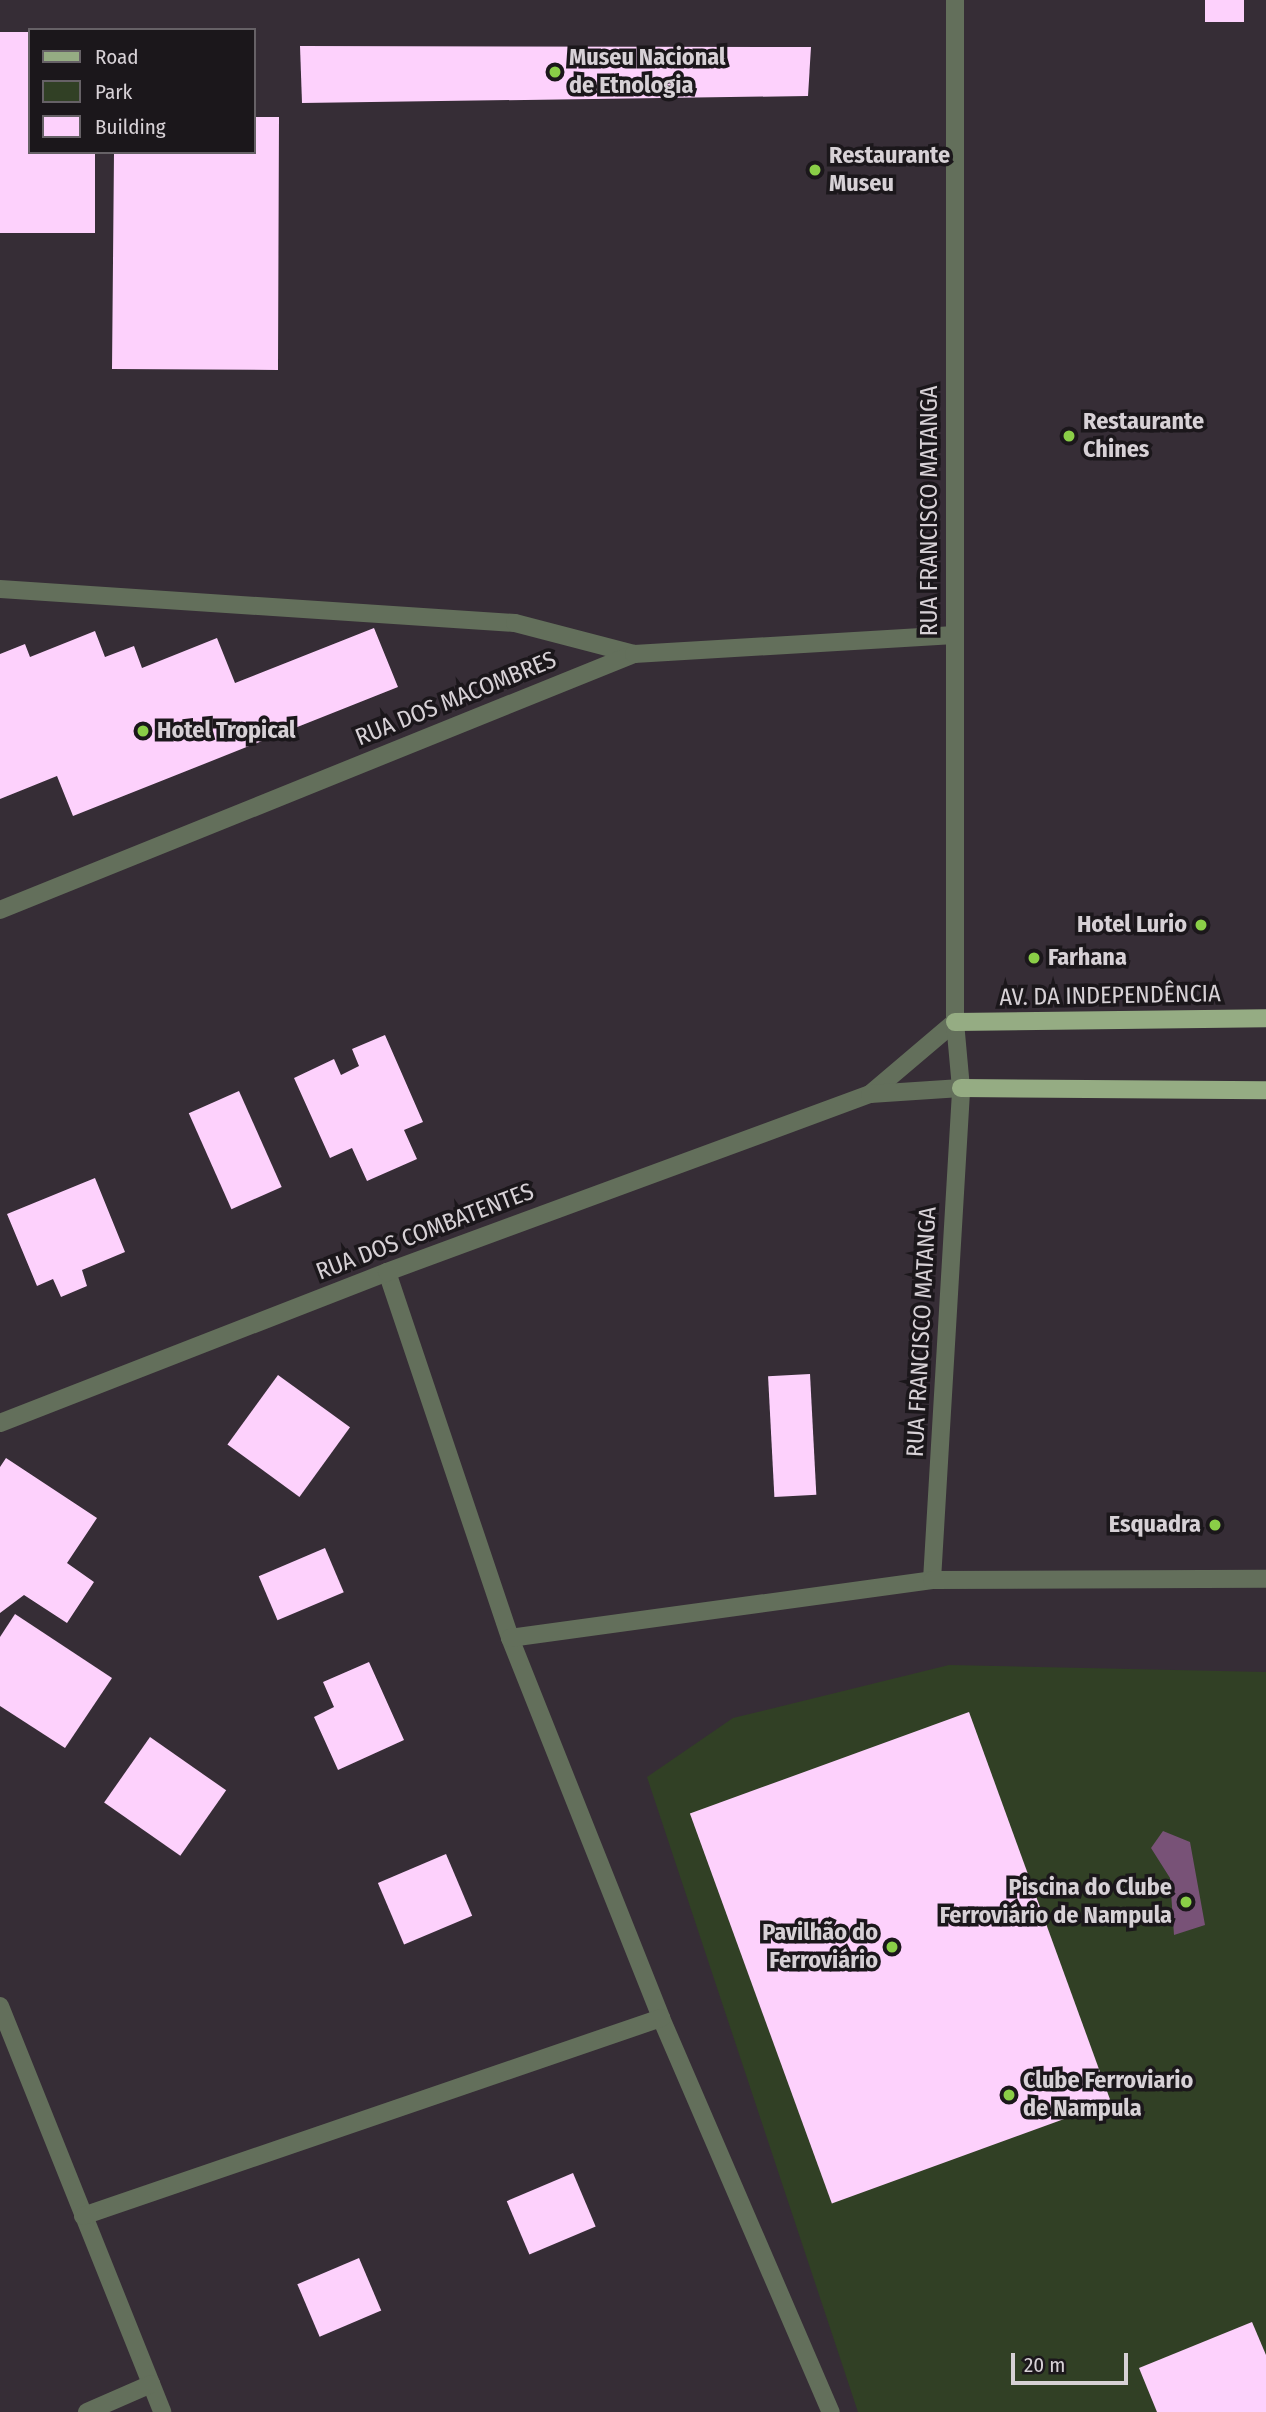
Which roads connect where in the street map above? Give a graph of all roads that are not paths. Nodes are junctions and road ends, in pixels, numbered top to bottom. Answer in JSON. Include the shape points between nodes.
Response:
{"nodes":[{"id":1,"x":956,"y":0,"type":"edge"},
{"id":2,"x":0,"y":589,"type":"edge"},
{"id":3,"x":954,"y":635,"type":"junction"},
{"id":4,"x":634,"y":653,"type":"junction"},
{"id":5,"x":0,"y":911,"type":"edge"},
{"id":6,"x":1266,"y":1018,"type":"edge"},
{"id":7,"x":955,"y":1023,"type":"junction"},
{"id":8,"x":961,"y":1088,"type":"junction"},
{"id":9,"x":1266,"y":1090,"type":"edge"},
{"id":10,"x":870,"y":1094,"type":"junction"},
{"id":11,"x":387,"y":1272,"type":"junction"},
{"id":12,"x":0,"y":1423,"type":"edge"},
{"id":13,"x":1266,"y":1579,"type":"edge"},
{"id":14,"x":932,"y":1580,"type":"junction"},
{"id":15,"x":510,"y":1638,"type":"junction"},
{"id":16,"x":0,"y":2006,"type":"edge"},
{"id":17,"x":661,"y":2018,"type":"junction"},
{"id":18,"x":6,"y":2039,"type":"edge"},
{"id":19,"x":83,"y":2216,"type":"junction"},
{"id":20,"x":151,"y":2385,"type":"junction"},
{"id":21,"x":87,"y":2412,"type":"edge"},
{"id":22,"x":162,"y":2412,"type":"edge"},
{"id":23,"x":831,"y":2412,"type":"edge"}],
"edges":[{"from":1,"to":3,"type":"street","name":"RUA FRANCISCO MATANGA"},
{"from":2,"to":4,"type":"street","via":[[515,623]]},
{"from":3,"to":4,"type":"street","name":"RUA DOS MACOMBRES"},
{"from":3,"to":7,"type":"street","name":"RUA FRANCISCO MATANGA"},
{"from":4,"to":5,"type":"street","name":"RUA DOS MACOMBRES"},
{"from":6,"to":7,"type":"main road","name":"AV. DA INDEPENDÊNCIA"},
{"from":7,"to":8,"type":"street"},
{"from":7,"to":10,"type":"street"},
{"from":8,"to":9,"type":"main road"},
{"from":8,"to":10,"type":"street"},
{"from":8,"to":14,"type":"street","name":"RUA FRANCISCO MATANGA"},
{"from":10,"to":11,"type":"street","name":"RUA DOS COMBATENTES"},
{"from":11,"to":12,"type":"street","name":"RUA DOS COMBATENTES"},
{"from":11,"to":15,"type":"street"},
{"from":13,"to":14,"type":"street"},
{"from":14,"to":15,"type":"street"},
{"from":15,"to":17,"type":"street"},
{"from":16,"to":18,"type":"street"},
{"from":17,"to":19,"type":"street"},
{"from":17,"to":23,"type":"street"},
{"from":18,"to":19,"type":"street"},
{"from":19,"to":20,"type":"street"},
{"from":20,"to":21,"type":"street"},
{"from":20,"to":22,"type":"street"}]}
